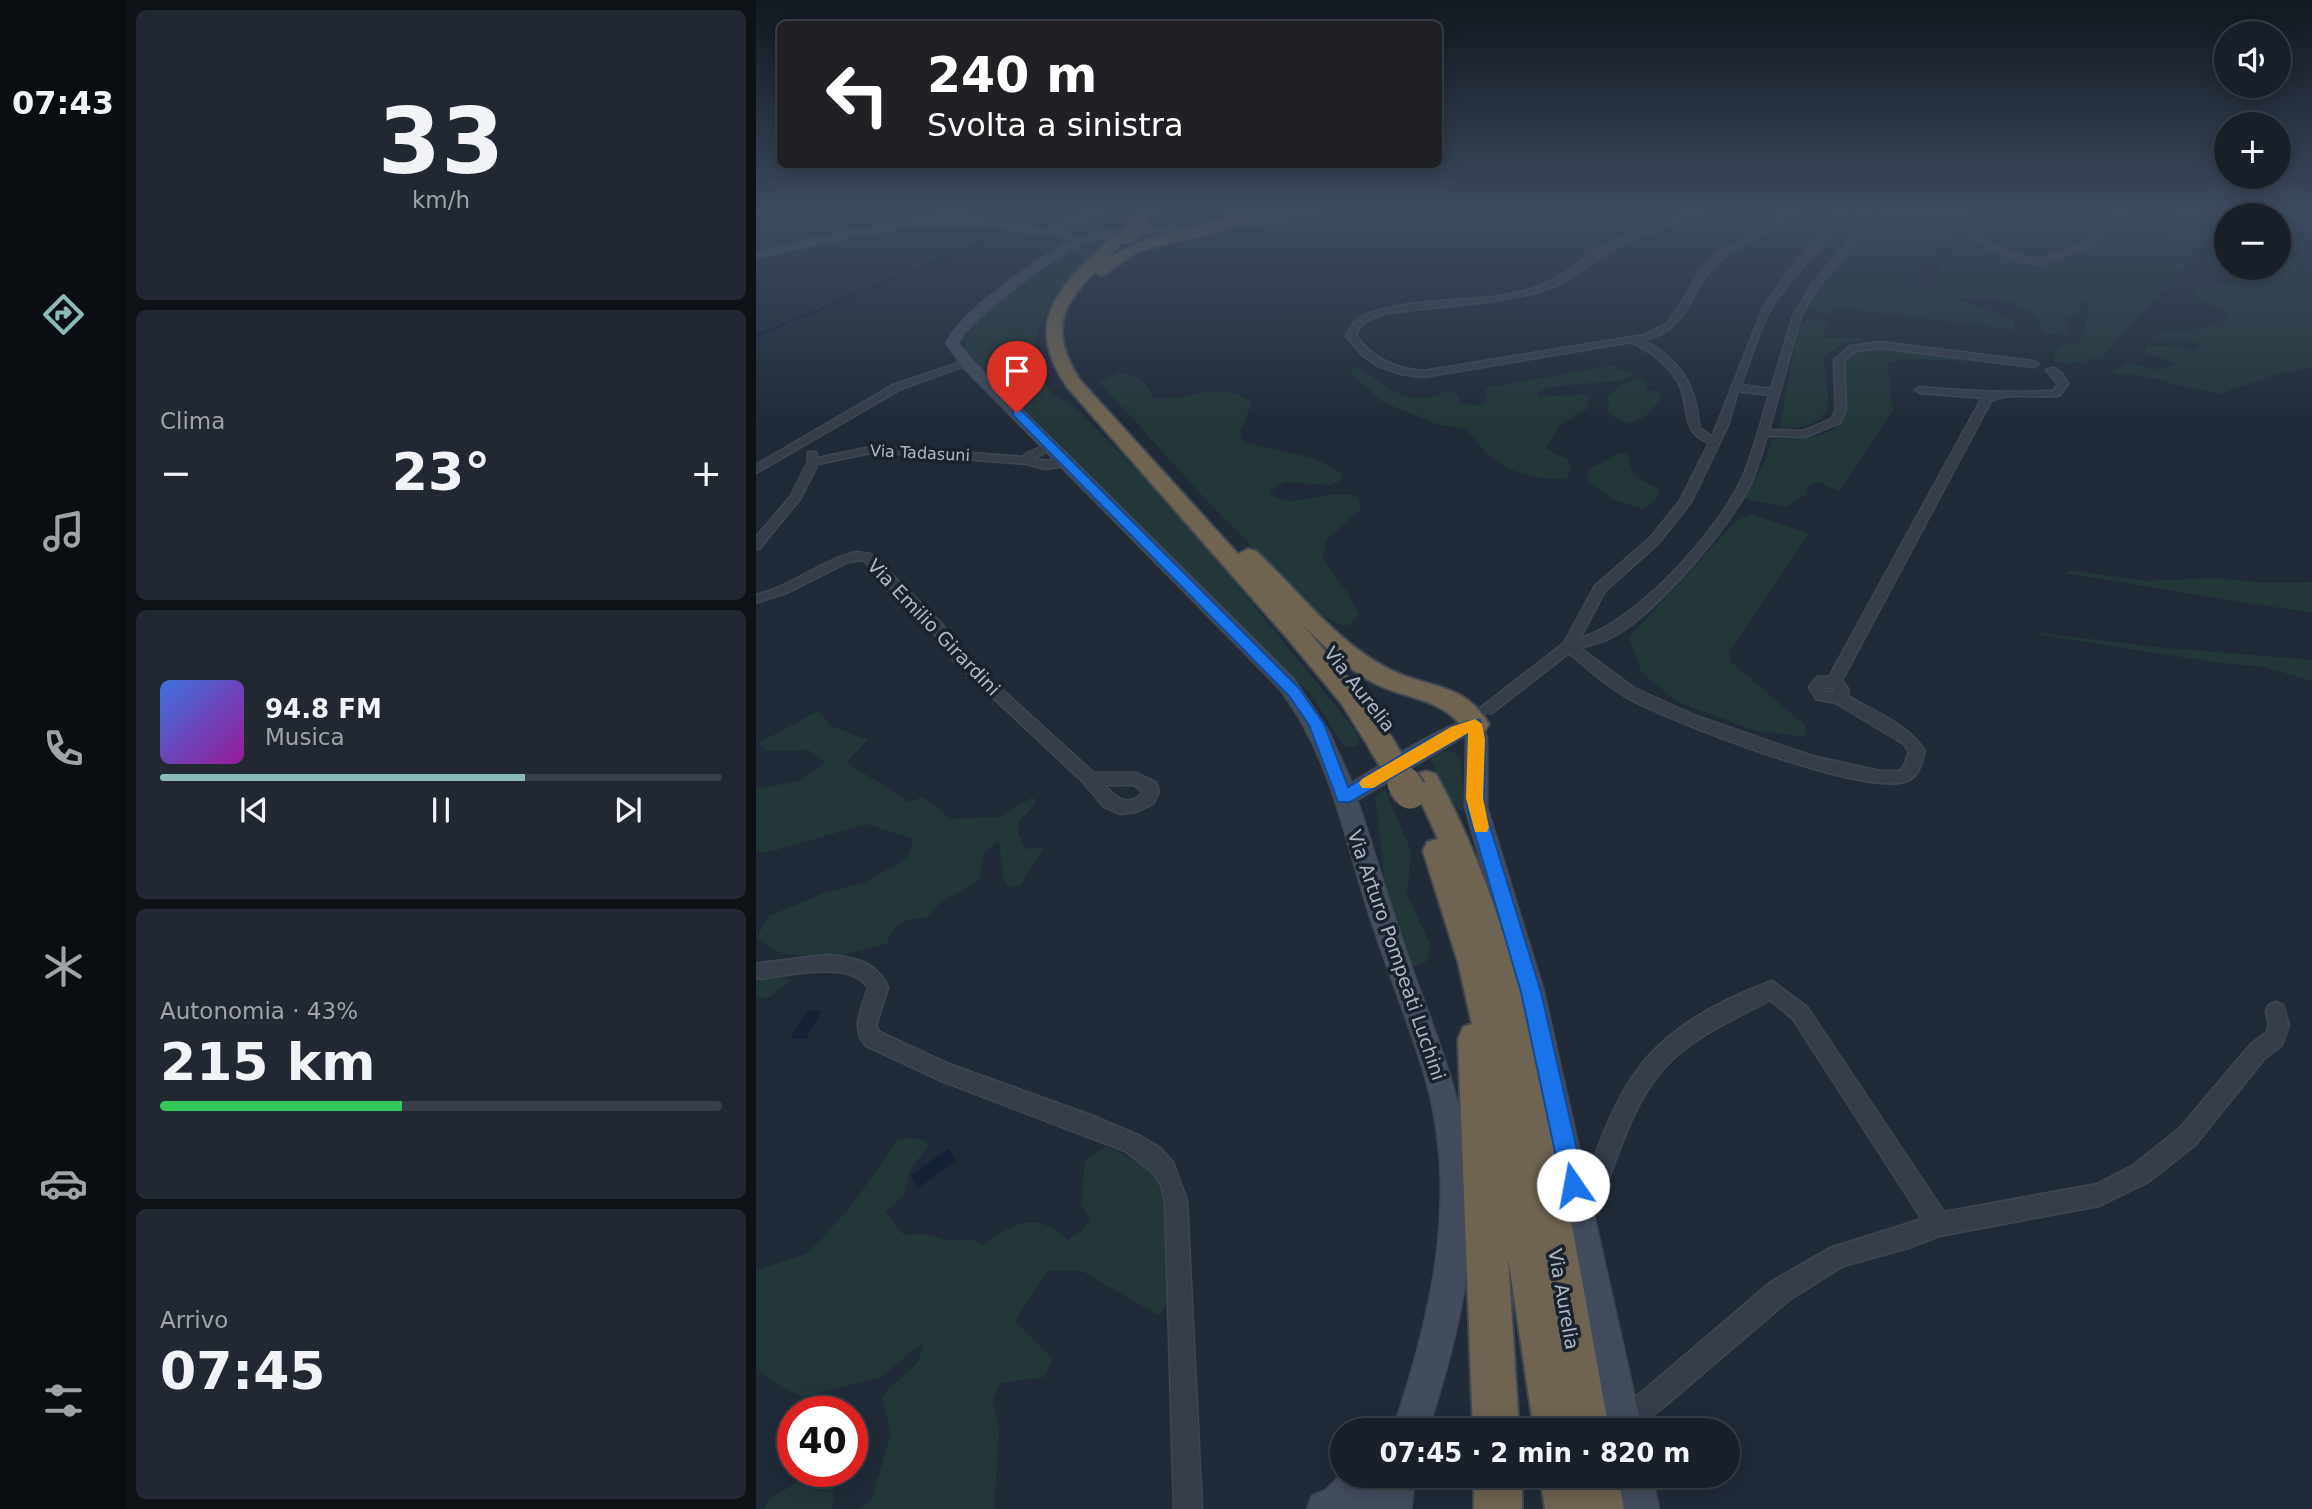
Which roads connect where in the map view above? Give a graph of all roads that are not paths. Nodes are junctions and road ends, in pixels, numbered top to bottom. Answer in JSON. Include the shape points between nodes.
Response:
{"nodes":[{"id":1,"x":1017,"y":283,"type":"edge"},
{"id":2,"x":1077,"y":283,"type":"edge"},
{"id":3,"x":1090,"y":283,"type":"edge"},
{"id":4,"x":1552,"y":283,"type":"edge"},
{"id":5,"x":1700,"y":283,"type":"edge"},
{"id":6,"x":1787,"y":283,"type":"edge"},
{"id":7,"x":1816,"y":283,"type":"edge"},
{"id":8,"x":1633,"y":340,"type":"junction"},
{"id":9,"x":967,"y":363,"type":"junction"},
{"id":10,"x":1735,"y":387,"type":"junction"},
{"id":11,"x":1920,"y":390,"type":"dead end"},
{"id":12,"x":1773,"y":393,"type":"junction"},
{"id":13,"x":1992,"y":396,"type":"junction"},
{"id":14,"x":1693,"y":413,"type":"junction"},
{"id":15,"x":1713,"y":423,"type":"junction"},
{"id":16,"x":1763,"y":433,"type":"junction"},
{"id":17,"x":802,"y":441,"type":"junction"},
{"id":18,"x":1715,"y":442,"type":"junction"},
{"id":19,"x":1051,"y":446,"type":"junction"},
{"id":20,"x":1027,"y":461,"type":"junction"},
{"id":21,"x":814,"y":462,"type":"junction"},
{"id":22,"x":1067,"y":463,"type":"junction"},
{"id":23,"x":756,"y":470,"type":"edge"},
{"id":24,"x":756,"y":545,"type":"edge"},
{"id":25,"x":1235,"y":545,"type":"junction"},
{"id":26,"x":756,"y":599,"type":"edge"},
{"id":27,"x":1569,"y":646,"type":"junction"},
{"id":28,"x":1481,"y":717,"type":"junction"},
{"id":29,"x":1389,"y":739,"type":"junction"},
{"id":30,"x":1090,"y":779,"type":"dead end"},
{"id":31,"x":1418,"y":787,"type":"junction"},
{"id":32,"x":1344,"y":797,"type":"junction"},
{"id":33,"x":1449,"y":878,"type":"junction"},
{"id":34,"x":761,"y":971,"type":"dead end"},
{"id":35,"x":2276,"y":1011,"type":"dead end"},
{"id":36,"x":1578,"y":1206,"type":"junction"},
{"id":37,"x":1939,"y":1224,"type":"junction"},
{"id":38,"x":1433,"y":1352,"type":"junction"},
{"id":39,"x":1401,"y":1418,"type":"edge"},
{"id":40,"x":1414,"y":1418,"type":"edge"},
{"id":41,"x":1495,"y":1418,"type":"edge"},
{"id":42,"x":1555,"y":1418,"type":"edge"},
{"id":43,"x":1584,"y":1418,"type":"edge"},
{"id":44,"x":1623,"y":1418,"type":"edge"},
{"id":45,"x":1632,"y":1418,"type":"edge"},
{"id":46,"x":1352,"y":1488,"type":"edge"},
{"id":47,"x":1395,"y":1488,"type":"edge"},
{"id":48,"x":1498,"y":1488,"type":"edge"},
{"id":49,"x":1566,"y":1488,"type":"edge"},
{"id":50,"x":1596,"y":1488,"type":"edge"},
{"id":51,"x":1637,"y":1488,"type":"edge"},
{"id":52,"x":1332,"y":1506,"type":"edge"},
{"id":53,"x":1188,"y":1509,"type":"edge"},
{"id":54,"x":1378,"y":1509,"type":"edge"},
{"id":55,"x":1393,"y":1509,"type":"edge"},
{"id":56,"x":1498,"y":1509,"type":"edge"},
{"id":57,"x":1569,"y":1509,"type":"edge"},
{"id":58,"x":1600,"y":1509,"type":"edge"},
{"id":59,"x":1641,"y":1509,"type":"edge"}],
"edges":[{"from":1,"to":9,"type":"street","name":"Via Arturo Pompeati Luchini","via":[[961,326],[952,342]]},
{"from":2,"to":29,"type":"highway","name":"Via Aurelia","via":[[1059,310],[1051,339],[1058,362]]},
{"from":3,"to":25,"type":"highway","name":"Via Aurelia","via":[[1065,322],[1063,341],[1071,361]]},
{"from":4,"to":8,"type":"street","via":[[1503,298],[1383,310],[1356,321],[1350,332],[1377,363],[1418,374]]},
{"from":5,"to":8,"type":"street","via":[[1670,327]]},
{"from":6,"to":10,"type":"street","via":[[1768,306]]},
{"from":7,"to":12,"type":"street","via":[[1794,322]]},
{"from":8,"to":14,"type":"street","via":[[1657,351],[1676,368]]},
{"from":9,"to":17,"type":"street","via":[[901,385]]},
{"from":9,"to":19,"type":"street","name":"Via Arturo Pompeati Luchini"},
{"from":10,"to":12,"type":"street"},
{"from":10,"to":15,"type":"street"},
{"from":11,"to":13,"type":"street"},
{"from":12,"to":16,"type":"street"},
{"from":13,"to":16,"type":"street","via":[[2056,393],[2063,384],[2051,370],[2055,367],[2052,363],[2042,361],[1888,345],[1856,347],[1839,360],[1841,409],[1836,421],[1804,434]]},
{"from":13,"to":27,"type":"street","via":[[1982,406],[1836,690],[1909,740],[1917,751],[1906,774],[1893,778],[1837,768],[1682,717],[1629,692]]},
{"from":14,"to":15,"type":"street"},
{"from":14,"to":18,"type":"street","via":[[1696,432]]},
{"from":15,"to":18,"type":"street"},
{"from":16,"to":27,"type":"street","via":[[1739,494],[1690,562],[1623,625],[1602,637]]},
{"from":17,"to":21,"type":"street"},
{"from":17,"to":23,"type":"street"},
{"from":18,"to":27,"type":"street","via":[[1676,515],[1641,554],[1603,586]]},
{"from":19,"to":20,"type":"street"},
{"from":19,"to":22,"type":"street","name":"Via Arturo Pompeati Luchini"},
{"from":20,"to":21,"type":"street","name":"Via Tadasuni","via":[[875,449]]},
{"from":20,"to":22,"type":"street","name":"Via Tadasuni","via":[[1045,466]]},
{"from":21,"to":24,"type":"street","via":[[796,497]]},
{"from":22,"to":32,"type":"street","name":"Via Arturo Pompeati Luchini","via":[[1294,692],[1316,724]]},
{"from":25,"to":28,"type":"highway","via":[[1355,658],[1392,681],[1454,702]]},
{"from":25,"to":29,"type":"highway","name":"Via Aurelia","via":[[1347,669]]},
{"from":26,"to":30,"type":"street","name":"Via Emilio Girardini","via":[[785,590],[839,560],[867,557],[936,626],[960,659]]},
{"from":27,"to":28,"type":"street"},
{"from":28,"to":32,"type":"street"},
{"from":28,"to":36,"type":"street","via":[[1476,807],[1531,992]]},
{"from":29,"to":31,"type":"highway","name":"Via Aurelia","bridge":true},
{"from":31,"to":33,"type":"highway","name":"Via Aurelia"},
{"from":31,"to":43,"type":"highway","name":"Via Aurelia","via":[[1473,887],[1511,1015]]},
{"from":32,"to":38,"type":"street","name":"Via Arturo Pompeati Luchini","via":[[1450,1118],[1457,1213],[1452,1267]]},
{"from":33,"to":41,"type":"highway","via":[[1480,1069]]},
{"from":33,"to":42,"type":"highway","name":"Via Aurelia","via":[[1495,1047]]},
{"from":34,"to":53,"type":"street","via":[[815,963],[863,972],[878,987],[866,1026],[873,1039],[927,1067],[1131,1144],[1163,1168],[1176,1201]]},
{"from":35,"to":37,"type":"street","via":[[2279,1025],[2275,1038],[2258,1051],[2187,1137],[2140,1174],[2099,1195]]},
{"from":36,"to":37,"type":"street","via":[[1589,1201],[1626,1107],[1649,1071],[1671,1047],[1704,1024],[1772,990],[1800,1013]]},
{"from":36,"to":44,"type":"street"},
{"from":37,"to":45,"type":"street","via":[[1853,1250],[1809,1272],[1764,1303]]},
{"from":38,"to":39,"type":"street","name":"Via Arturo Pompeati Luchini"},
{"from":38,"to":40,"type":"street","name":"Via Arturo Pompeati Luchini"},
{"from":46,"to":52,"type":"street"},
{"from":47,"to":55,"type":"street"},
{"from":48,"to":56,"type":"highway"},
{"from":49,"to":57,"type":"highway"},
{"from":50,"to":58,"type":"highway"},
{"from":51,"to":59,"type":"street"},
{"from":52,"to":54,"type":"street","via":[[1359,1501]]}]}
